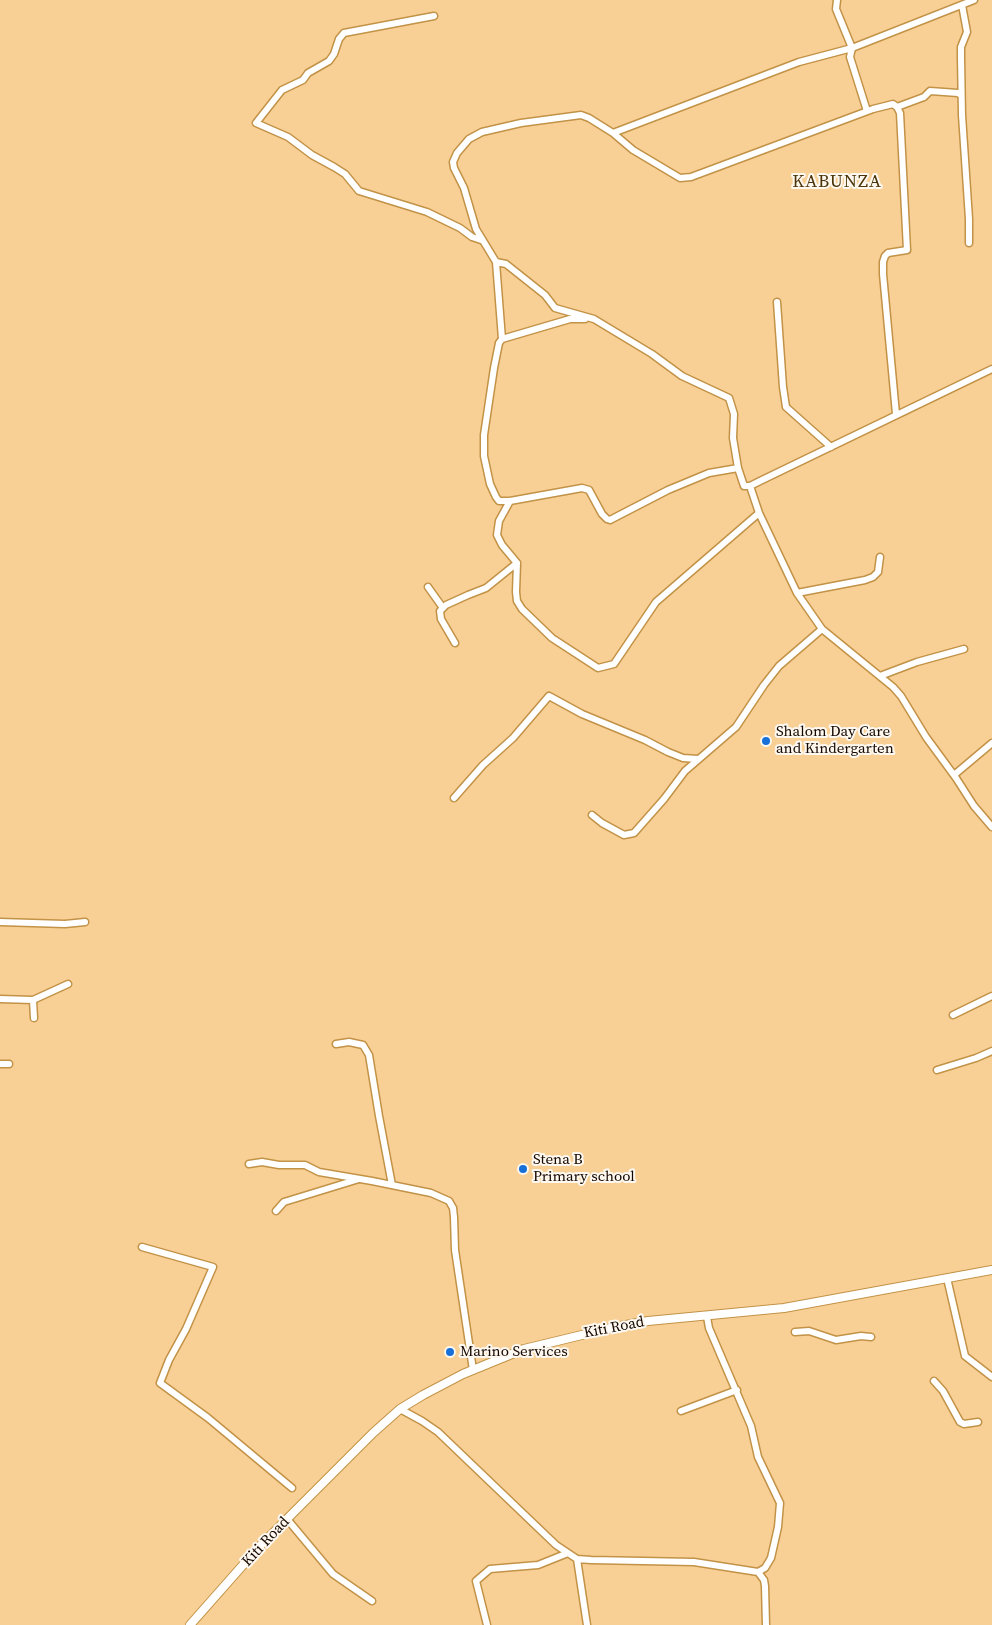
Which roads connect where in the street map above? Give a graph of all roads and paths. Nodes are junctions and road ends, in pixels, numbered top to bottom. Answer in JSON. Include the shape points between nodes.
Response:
{"nodes":[{"id":1,"x":837,"y":0,"type":"edge"},
{"id":2,"x":974,"y":0,"type":"edge"},
{"id":3,"x":962,"y":5,"type":"junction"},
{"id":4,"x":434,"y":16,"type":"dead end"},
{"id":5,"x":852,"y":48,"type":"junction"},
{"id":6,"x":961,"y":95,"type":"junction"},
{"id":7,"x":897,"y":107,"type":"junction"},
{"id":8,"x":868,"y":111,"type":"junction"},
{"id":9,"x":613,"y":133,"type":"junction"},
{"id":10,"x":481,"y":240,"type":"junction"},
{"id":11,"x":969,"y":243,"type":"dead end"},
{"id":12,"x":496,"y":262,"type":"junction"},
{"id":13,"x":777,"y":302,"type":"dead end"},
{"id":14,"x":594,"y":319,"type":"junction"},
{"id":15,"x":502,"y":339,"type":"junction"},
{"id":16,"x":992,"y":368,"type":"edge"},
{"id":17,"x":896,"y":414,"type":"junction"},
{"id":18,"x":831,"y":447,"type":"junction"},
{"id":19,"x":738,"y":468,"type":"junction"},
{"id":20,"x":750,"y":486,"type":"junction"},
{"id":21,"x":510,"y":501,"type":"junction"},
{"id":22,"x":759,"y":513,"type":"junction"},
{"id":23,"x":880,"y":557,"type":"dead end"},
{"id":24,"x":517,"y":563,"type":"junction"},
{"id":25,"x":428,"y":587,"type":"dead end"},
{"id":26,"x":797,"y":593,"type":"junction"},
{"id":27,"x":443,"y":608,"type":"junction"},
{"id":28,"x":822,"y":629,"type":"junction"},
{"id":29,"x":455,"y":643,"type":"dead end"},
{"id":30,"x":964,"y":649,"type":"dead end"},
{"id":31,"x":880,"y":676,"type":"junction"},
{"id":32,"x":992,"y":743,"type":"edge"},
{"id":33,"x":698,"y":758,"type":"junction"},
{"id":34,"x":954,"y":775,"type":"junction"},
{"id":35,"x":454,"y":798,"type":"dead end"},
{"id":36,"x":592,"y":815,"type":"dead end"},
{"id":37,"x":992,"y":827,"type":"edge"},
{"id":38,"x":0,"y":922,"type":"edge"},
{"id":39,"x":84,"y":922,"type":"dead end"},
{"id":40,"x":68,"y":984,"type":"dead end"},
{"id":41,"x":992,"y":996,"type":"edge"},
{"id":42,"x":0,"y":999,"type":"edge"},
{"id":43,"x":33,"y":1000,"type":"junction"},
{"id":44,"x":953,"y":1015,"type":"dead end"},
{"id":45,"x":34,"y":1018,"type":"dead end"},
{"id":46,"x":336,"y":1044,"type":"dead end"},
{"id":47,"x":992,"y":1051,"type":"edge"},
{"id":48,"x":0,"y":1064,"type":"edge"},
{"id":49,"x":8,"y":1064,"type":"dead end"},
{"id":50,"x":937,"y":1070,"type":"dead end"},
{"id":51,"x":249,"y":1164,"type":"dead end"},
{"id":52,"x":360,"y":1178,"type":"junction"},
{"id":53,"x":392,"y":1184,"type":"junction"},
{"id":54,"x":276,"y":1211,"type":"dead end"},
{"id":55,"x":142,"y":1247,"type":"dead end"},
{"id":56,"x":992,"y":1270,"type":"edge"},
{"id":57,"x":947,"y":1278,"type":"junction"},
{"id":58,"x":707,"y":1317,"type":"junction"},
{"id":59,"x":795,"y":1332,"type":"dead end"},
{"id":60,"x":871,"y":1337,"type":"dead end"},
{"id":61,"x":473,"y":1370,"type":"junction"},
{"id":62,"x":992,"y":1377,"type":"edge"},
{"id":63,"x":934,"y":1381,"type":"dead end"},
{"id":64,"x":737,"y":1390,"type":"junction"},
{"id":65,"x":400,"y":1409,"type":"junction"},
{"id":66,"x":681,"y":1411,"type":"dead end"},
{"id":67,"x":978,"y":1422,"type":"dead end"},
{"id":68,"x":292,"y":1488,"type":"dead end"},
{"id":69,"x":287,"y":1519,"type":"junction"},
{"id":70,"x":568,"y":1553,"type":"junction"},
{"id":71,"x":577,"y":1558,"type":"junction"},
{"id":72,"x":758,"y":1572,"type":"junction"},
{"id":73,"x":372,"y":1602,"type":"dead end"},
{"id":74,"x":190,"y":1625,"type":"edge"},
{"id":75,"x":487,"y":1625,"type":"edge"},
{"id":76,"x":587,"y":1625,"type":"edge"},
{"id":77,"x":766,"y":1625,"type":"edge"}],
"edges":[{"from":1,"to":5,"type":"street","via":[[836,9]]},
{"from":2,"to":3,"type":"street"},
{"from":3,"to":5,"type":"street"},
{"from":3,"to":6,"type":"street","via":[[967,32],[961,47]]},
{"from":4,"to":10,"type":"street","via":[[344,32],[329,61],[308,73],[303,80],[282,90],[256,123],[288,137],[345,174],[359,191],[427,212]]},
{"from":5,"to":8,"type":"street","via":[[850,58]]},
{"from":5,"to":9,"type":"street","via":[[799,62]]},
{"from":6,"to":7,"type":"street","via":[[930,91],[924,97]]},
{"from":6,"to":11,"type":"street"},
{"from":7,"to":8,"type":"street","via":[[894,104]]},
{"from":7,"to":17,"type":"street","via":[[900,113],[907,250],[888,253],[883,262]]},
{"from":8,"to":9,"type":"street","via":[[691,177],[680,178],[633,150]]},
{"from":9,"to":10,"type":"street","via":[[581,115],[521,123],[482,132],[469,139],[457,152],[453,165]]},
{"from":10,"to":12,"type":"street"},
{"from":12,"to":14,"type":"street","via":[[506,264],[545,294],[555,308]]},
{"from":12,"to":15,"type":"street"},
{"from":13,"to":18,"type":"street","via":[[786,407]]},
{"from":14,"to":15,"type":"street","via":[[570,319]]},
{"from":14,"to":19,"type":"street","via":[[682,376],[729,398],[734,414],[733,438]]},
{"from":15,"to":21,"type":"street","via":[[494,368],[484,456],[496,497],[499,501]]},
{"from":16,"to":17,"type":"street"},
{"from":17,"to":18,"type":"street"},
{"from":18,"to":20,"type":"street"},
{"from":19,"to":20,"type":"street","via":[[743,485]]},
{"from":19,"to":21,"type":"street","via":[[709,473],[610,520],[602,514],[589,490],[582,488]]},
{"from":20,"to":22,"type":"street"},
{"from":21,"to":24,"type":"street","via":[[499,521],[497,535]]},
{"from":22,"to":24,"type":"street","via":[[656,602],[614,664],[606,667],[598,668],[552,638],[522,609],[517,602]]},
{"from":22,"to":26,"type":"street"},
{"from":23,"to":26,"type":"street","via":[[878,572],[873,577]]},
{"from":24,"to":27,"type":"street","via":[[486,588]]},
{"from":25,"to":27,"type":"street"},
{"from":26,"to":28,"type":"street"},
{"from":27,"to":29,"type":"street","via":[[441,620]]},
{"from":28,"to":31,"type":"street"},
{"from":28,"to":33,"type":"street","via":[[779,666],[736,727]]},
{"from":30,"to":31,"type":"street"},
{"from":31,"to":34,"type":"street","via":[[901,696]]},
{"from":32,"to":34,"type":"street"},
{"from":33,"to":35,"type":"street","via":[[683,758],[668,752],[549,696]]},
{"from":33,"to":36,"type":"street","via":[[634,833],[624,835]]},
{"from":34,"to":37,"type":"street"},
{"from":38,"to":39,"type":"street"},
{"from":40,"to":43,"type":"street"},
{"from":41,"to":44,"type":"street"},
{"from":42,"to":43,"type":"street"},
{"from":43,"to":45,"type":"street"},
{"from":46,"to":53,"type":"street","via":[[364,1045],[369,1055]]},
{"from":47,"to":50,"type":"street"},
{"from":48,"to":49,"type":"street"},
{"from":51,"to":52,"type":"street","via":[[305,1165],[319,1172]]},
{"from":52,"to":53,"type":"street"},
{"from":52,"to":54,"type":"street","via":[[284,1202]]},
{"from":53,"to":61,"type":"street","via":[[436,1195],[449,1201],[453,1208],[455,1250]]},
{"from":55,"to":68,"type":"street","via":[[213,1267],[160,1383]]},
{"from":56,"to":57,"type":"street","name":"Kiti Road"},
{"from":57,"to":58,"type":"street","name":"Kiti Road","via":[[784,1308]]},
{"from":57,"to":62,"type":"street","via":[[965,1356]]},
{"from":58,"to":61,"type":"street","name":"Kiti Road","via":[[648,1321],[579,1335],[524,1349]]},
{"from":58,"to":64,"type":"street"},
{"from":59,"to":60,"type":"street","via":[[809,1331],[836,1340]]},
{"from":61,"to":65,"type":"street","name":"Kiti Road"},
{"from":63,"to":67,"type":"street","via":[[960,1422]]},
{"from":64,"to":66,"type":"street"},
{"from":64,"to":72,"type":"street","via":[[751,1426],[758,1457],[780,1503],[770,1558],[765,1568]]},
{"from":65,"to":69,"type":"street","name":"Kiti Road"},
{"from":65,"to":70,"type":"street","via":[[438,1432]]},
{"from":69,"to":73,"type":"street","via":[[333,1574]]},
{"from":69,"to":74,"type":"street","name":"Kiti Road"},
{"from":70,"to":71,"type":"street"},
{"from":70,"to":75,"type":"street","via":[[538,1565],[490,1569],[476,1581]]},
{"from":71,"to":72,"type":"street","via":[[694,1562]]},
{"from":71,"to":76,"type":"street"},
{"from":72,"to":77,"type":"street","via":[[765,1586]]}]}
